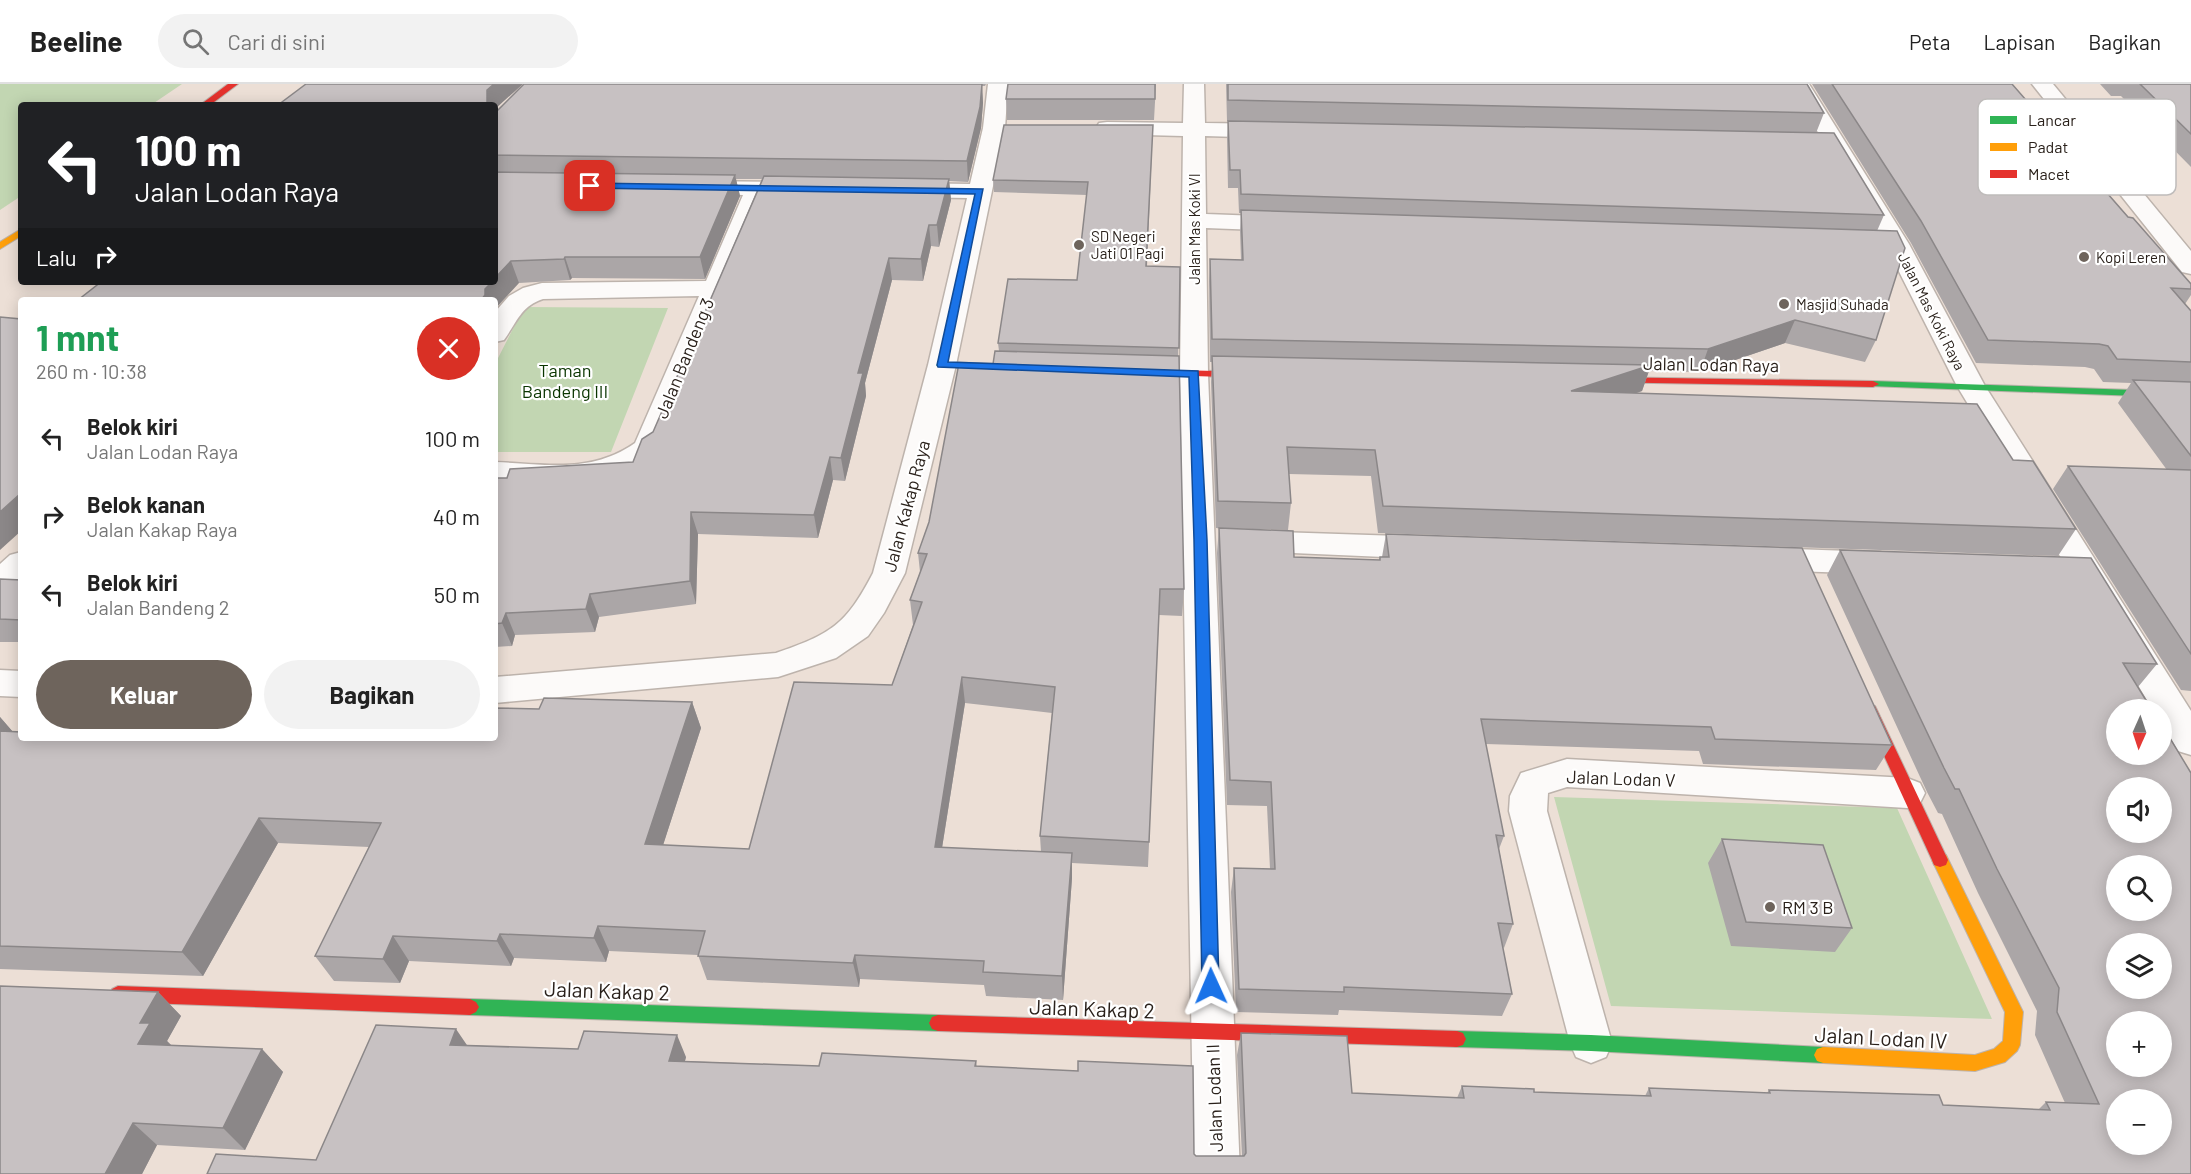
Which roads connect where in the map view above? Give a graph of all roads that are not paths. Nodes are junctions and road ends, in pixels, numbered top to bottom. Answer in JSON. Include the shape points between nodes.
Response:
{"nodes":[{"id":1,"x":234,"y":84,"type":"edge"},
{"id":2,"x":1194,"y":84,"type":"edge"},
{"id":3,"x":1799,"y":84,"type":"edge"},
{"id":4,"x":2042,"y":84,"type":"edge"},
{"id":5,"x":989,"y":91,"type":"edge"},
{"id":6,"x":2054,"y":99,"type":"edge"},
{"id":7,"x":208,"y":102,"type":"edge"},
{"id":8,"x":1088,"y":128,"type":"edge"},
{"id":9,"x":1194,"y":129,"type":"junction"},
{"id":10,"x":1289,"y":131,"type":"edge"},
{"id":11,"x":674,"y":187,"type":"edge"},
{"id":12,"x":757,"y":189,"type":"junction"},
{"id":13,"x":827,"y":189,"type":"edge"},
{"id":14,"x":886,"y":190,"type":"edge"},
{"id":15,"x":980,"y":191,"type":"junction"},
{"id":16,"x":2132,"y":195,"type":"edge"},
{"id":17,"x":1195,"y":221,"type":"junction"},
{"id":18,"x":1314,"y":225,"type":"edge"},
{"id":19,"x":18,"y":234,"type":"edge"},
{"id":20,"x":0,"y":246,"type":"edge"},
{"id":21,"x":2191,"y":267,"type":"edge"},
{"id":22,"x":713,"y":288,"type":"junction"},
{"id":23,"x":498,"y":329,"type":"edge"},
{"id":24,"x":942,"y":365,"type":"junction"},
{"id":25,"x":1022,"y":368,"type":"edge"},
{"id":26,"x":1126,"y":371,"type":"edge"},
{"id":27,"x":1194,"y":374,"type":"junction"},
{"id":28,"x":1266,"y":375,"type":"edge"},
{"id":29,"x":1588,"y":380,"type":"edge"},
{"id":30,"x":1971,"y":386,"type":"junction"},
{"id":31,"x":2191,"y":395,"type":"edge"},
{"id":32,"x":498,"y":471,"type":"edge"},
{"id":33,"x":1201,"y":540,"type":"junction"},
{"id":34,"x":1460,"y":549,"type":"edge"},
{"id":35,"x":1732,"y":558,"type":"edge"},
{"id":36,"x":1908,"y":564,"type":"edge"},
{"id":37,"x":18,"y":566,"type":"edge"},
{"id":38,"x":2050,"y":568,"type":"edge"},
{"id":39,"x":2085,"y":570,"type":"junction"},
{"id":40,"x":0,"y":582,"type":"edge"},
{"id":41,"x":0,"y":683,"type":"edge"},
{"id":42,"x":18,"y":684,"type":"edge"},
{"id":43,"x":498,"y":690,"type":"edge"},
{"id":44,"x":1864,"y":698,"type":"edge"},
{"id":45,"x":2191,"y":741,"type":"edge"},
{"id":46,"x":1907,"y":793,"type":"junction"},
{"id":47,"x":110,"y":993,"type":"edge"},
{"id":48,"x":1212,"y":1033,"type":"junction"},
{"id":49,"x":1591,"y":1043,"type":"junction"},
{"id":50,"x":1217,"y":1174,"type":"edge"}],
"edges":[{"from":1,"to":7,"type":"street"},
{"from":2,"to":9,"type":"street","name":"Jalan Mas Koki VI"},
{"from":3,"to":30,"type":"street","name":"Jalan Mas Koki Raya","via":[[1822,143]]},
{"from":4,"to":6,"type":"street"},
{"from":5,"to":15,"type":"street","name":"Jalan Kakap Raya","via":[[1006,128]]},
{"from":8,"to":9,"type":"street"},
{"from":9,"to":10,"type":"street"},
{"from":9,"to":17,"type":"street","name":"Jalan Mas Koki VI"},
{"from":11,"to":12,"type":"street"},
{"from":12,"to":13,"type":"street"},
{"from":12,"to":22,"type":"street","name":"Jalan Bandeng 3"},
{"from":14,"to":15,"type":"street"},
{"from":15,"to":24,"type":"street","name":"Jalan Kakap Raya"},
{"from":16,"to":21,"type":"street"},
{"from":17,"to":18,"type":"street"},
{"from":17,"to":27,"type":"street","name":"Jalan Mas Koki VI"},
{"from":19,"to":20,"type":"street"},
{"from":22,"to":23,"type":"street","name":"Jalan Bandeng 3","via":[[552,290],[513,303]]},
{"from":22,"to":32,"type":"street","name":"Jalan Bandeng 3","via":[[647,448],[634,460],[586,474]]},
{"from":24,"to":25,"type":"street"},
{"from":24,"to":43,"type":"street","name":"Jalan Kakap Raya","via":[[889,573],[873,606],[856,628],[824,649],[778,665]]},
{"from":26,"to":27,"type":"street"},
{"from":27,"to":28,"type":"street"},
{"from":27,"to":33,"type":"street","name":"Jalan Lodan II"},
{"from":29,"to":30,"type":"street","name":"Jalan Lodan Raya"},
{"from":30,"to":31,"type":"street","name":"Jalan Lodan Raya"},
{"from":30,"to":39,"type":"street","name":"Jalan Mas Koki Raya"},
{"from":33,"to":34,"type":"street"},
{"from":33,"to":48,"type":"street","name":"Jalan Lodan II"},
{"from":35,"to":36,"type":"street","via":[[1805,566]]},
{"from":37,"to":40,"type":"street"},
{"from":38,"to":39,"type":"street"},
{"from":39,"to":45,"type":"street","name":"Jalan Mas Koki Raya"},
{"from":41,"to":42,"type":"street"},
{"from":44,"to":46,"type":"street","name":"Jalan Lodan IV"},
{"from":46,"to":49,"type":"street","name":"Jalan Lodan V","via":[[1567,773],[1534,783],[1528,796],[1528,811]]},
{"from":46,"to":49,"type":"street","name":"Jalan Lodan IV","via":[[2014,1012],[2011,1044],[1999,1056],[1975,1062]]},
{"from":47,"to":48,"type":"street","name":"Jalan Kakap 2"},
{"from":48,"to":49,"type":"street","name":"Jalan Lodan IV"},
{"from":48,"to":50,"type":"street","name":"Jalan Lodan II"}]}
